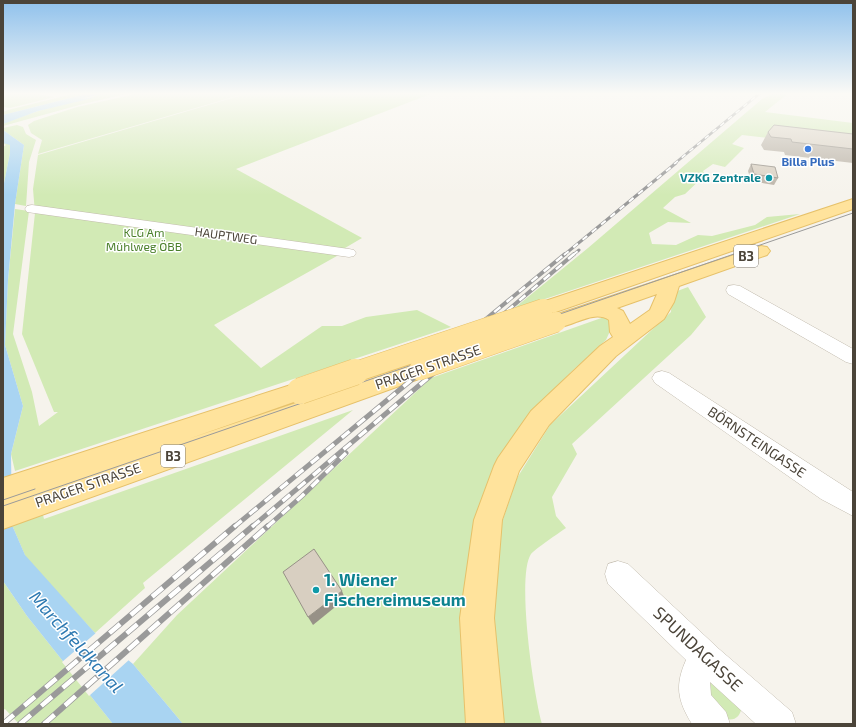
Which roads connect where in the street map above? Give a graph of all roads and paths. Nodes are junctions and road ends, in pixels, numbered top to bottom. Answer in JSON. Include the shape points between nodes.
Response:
{"nodes":[{"id":1,"x":853,"y":204,"type":"edge"},
{"id":2,"x":32,"y":209,"type":"dead end"},
{"id":3,"x":853,"y":217,"type":"edge"},
{"id":4,"x":349,"y":253,"type":"dead end"},
{"id":5,"x":649,"y":272,"type":"junction"},
{"id":6,"x":671,"y":283,"type":"junction"},
{"id":7,"x":608,"y":286,"type":"junction"},
{"id":8,"x":734,"y":290,"type":"dead end"},
{"id":9,"x":635,"y":292,"type":"junction"},
{"id":10,"x":581,"y":314,"type":"junction"},
{"id":11,"x":550,"y":316,"type":"junction"},
{"id":12,"x":646,"y":322,"type":"junction"},
{"id":13,"x":614,"y":342,"type":"junction"},
{"id":14,"x":853,"y":357,"type":"edge"},
{"id":15,"x":662,"y":378,"type":"dead end"},
{"id":16,"x":3,"y":491,"type":"edge"},
{"id":17,"x":37,"y":491,"type":"junction"},
{"id":18,"x":853,"y":505,"type":"edge"},
{"id":19,"x":3,"y":515,"type":"edge"},
{"id":20,"x":618,"y":574,"type":"dead end"},
{"id":21,"x":708,"y":660,"type":"junction"},
{"id":22,"x":485,"y":724,"type":"edge"},
{"id":23,"x":714,"y":724,"type":"edge"},
{"id":24,"x":780,"y":724,"type":"edge"}],
"edges":[{"from":1,"to":5,"type":"main road","name":"PRAGER STRASSE","number":"B3"},
{"from":2,"to":4,"type":"street","name":"HAUPTWEG"},
{"from":3,"to":6,"type":"main road","name":"PRAGER STRASSE","number":"B3"},
{"from":5,"to":7,"type":"main road","name":"PRAGER STRASSE","number":"B3"},
{"from":5,"to":9,"type":"main road","via":[[633,284]]},
{"from":6,"to":9,"type":"main road","name":"PRAGER STRASSE","number":"B3"},
{"from":6,"to":12,"type":"main road","via":[[657,314]]},
{"from":7,"to":9,"type":"main road"},
{"from":7,"to":11,"type":"main road","name":"PRAGER STRASSE","number":"B3"},
{"from":8,"to":14,"type":"street"},
{"from":9,"to":10,"type":"main road","name":"PRAGER STRASSE","number":"B3"},
{"from":9,"to":12,"type":"main road","via":[[649,305]]},
{"from":9,"to":13,"type":"main road","via":[[631,323]]},
{"from":10,"to":11,"type":"main road","name":"PRAGER STRASSE","number":"B3"},
{"from":10,"to":13,"type":"main road","via":[[596,311],[614,314],[619,318],[621,323]]},
{"from":11,"to":17,"type":"main road","name":"PRAGER STRASSE","number":"B3","bridge":true},
{"from":12,"to":13,"type":"main road"},
{"from":13,"to":22,"type":"main road","via":[[540,418],[507,466],[488,520],[476,618]]},
{"from":15,"to":18,"type":"street","name":"BÖRNSTEINGASSE"},
{"from":16,"to":17,"type":"main road","name":"PRAGER STRASSE","number":"B3"},
{"from":17,"to":19,"type":"main road","name":"PRAGER STRASSE","number":"B3"},
{"from":20,"to":21,"type":"street","name":"SPUNDAGASSE"},
{"from":21,"to":23,"type":"street","via":[[698,670],[693,684],[703,714]]},
{"from":21,"to":24,"type":"street","name":"SPUNDAGASSE"}]}
